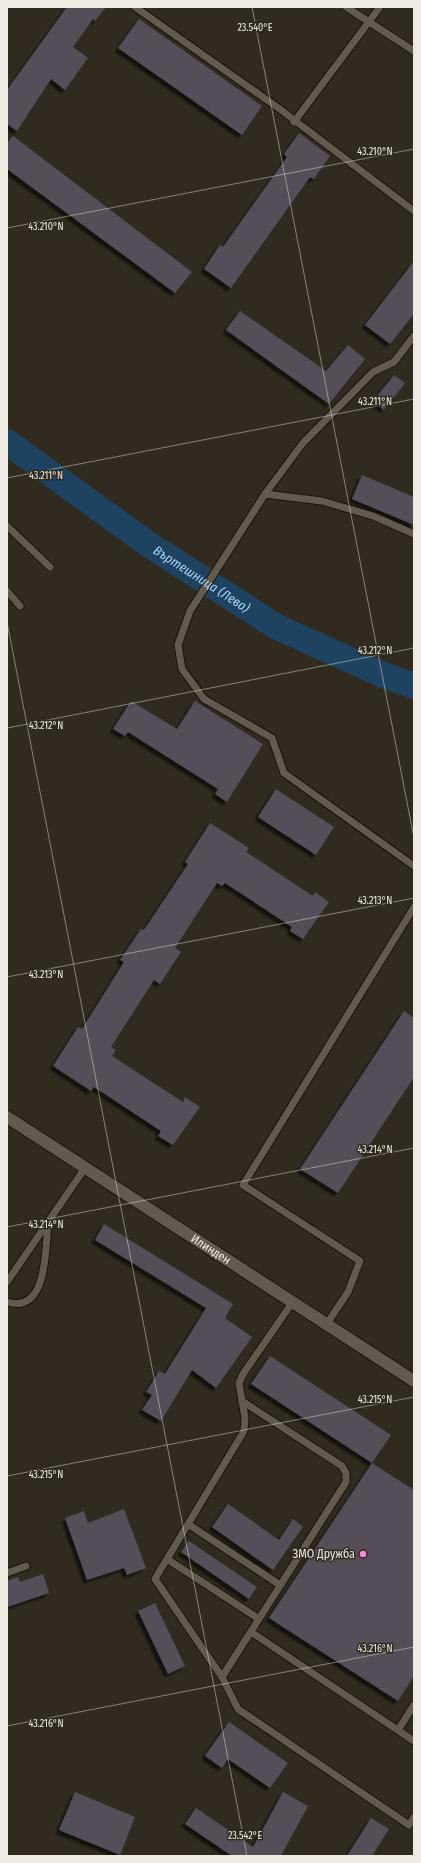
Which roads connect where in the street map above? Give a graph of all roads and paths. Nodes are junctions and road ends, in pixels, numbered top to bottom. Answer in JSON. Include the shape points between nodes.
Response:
{"nodes":[{"id":1,"x":135,"y":7,"type":"edge"},
{"id":2,"x":346,"y":7,"type":"edge"},
{"id":3,"x":380,"y":7,"type":"edge"},
{"id":4,"x":369,"y":22,"type":"junction"},
{"id":5,"x":414,"y":51,"type":"edge"},
{"id":6,"x":294,"y":122,"type":"junction"},
{"id":7,"x":414,"y":211,"type":"edge"},
{"id":8,"x":414,"y":336,"type":"edge"},
{"id":9,"x":265,"y":494,"type":"junction"},
{"id":10,"x":7,"y":526,"type":"edge"},
{"id":11,"x":414,"y":534,"type":"edge"},
{"id":12,"x":50,"y":567,"type":"dead end"},
{"id":13,"x":7,"y":591,"type":"edge"},
{"id":14,"x":20,"y":606,"type":"dead end"},
{"id":15,"x":414,"y":866,"type":"edge"},
{"id":16,"x":414,"y":907,"type":"edge"},
{"id":17,"x":7,"y":1117,"type":"edge"},
{"id":18,"x":85,"y":1168,"type":"junction"},
{"id":19,"x":48,"y":1223,"type":"junction"},
{"id":20,"x":7,"y":1282,"type":"edge"},
{"id":21,"x":7,"y":1302,"type":"edge"},
{"id":22,"x":292,"y":1303,"type":"junction"},
{"id":23,"x":326,"y":1325,"type":"junction"},
{"id":24,"x":414,"y":1381,"type":"edge"},
{"id":25,"x":242,"y":1401,"type":"junction"},
{"id":26,"x":188,"y":1524,"type":"junction"},
{"id":27,"x":167,"y":1559,"type":"junction"},
{"id":28,"x":26,"y":1566,"type":"dead end"},
{"id":29,"x":7,"y":1573,"type":"edge"},
{"id":30,"x":280,"y":1585,"type":"junction"},
{"id":31,"x":259,"y":1619,"type":"junction"},
{"id":32,"x":251,"y":1632,"type":"junction"},
{"id":33,"x":222,"y":1678,"type":"junction"},
{"id":34,"x":414,"y":1705,"type":"edge"},
{"id":35,"x":398,"y":1730,"type":"junction"},
{"id":36,"x":414,"y":1741,"type":"edge"},
{"id":37,"x":414,"y":1817,"type":"edge"}],
"edges":[{"from":1,"to":6,"type":"lane","via":[[277,107]]},
{"from":2,"to":4,"type":"lane"},
{"from":3,"to":4,"type":"lane"},
{"from":4,"to":5,"type":"lane"},
{"from":4,"to":6,"type":"lane"},
{"from":6,"to":7,"type":"lane"},
{"from":8,"to":9,"type":"lane","via":[[394,362],[373,372],[302,443]]},
{"from":9,"to":11,"type":"lane","via":[[322,501],[374,516]]},
{"from":9,"to":15,"type":"lane","via":[[190,611],[178,645],[182,669],[204,699],[272,738],[284,773]]},
{"from":10,"to":12,"type":"lane"},
{"from":13,"to":14,"type":"lane"},
{"from":16,"to":23,"type":"lane","via":[[243,1185],[360,1261],[348,1292]]},
{"from":17,"to":18,"type":"street","name":"Илинден"},
{"from":18,"to":19,"type":"lane"},
{"from":18,"to":22,"type":"street","name":"Илинден"},
{"from":19,"to":20,"type":"lane"},
{"from":19,"to":21,"type":"lane","via":[[41,1285],[36,1294],[28,1300]]},
{"from":22,"to":23,"type":"street","name":"Илинден"},
{"from":22,"to":25,"type":"lane","via":[[243,1374],[239,1383]]},
{"from":23,"to":24,"type":"street","name":"Илинден"},
{"from":25,"to":26,"type":"lane","via":[[244,1431]]},
{"from":25,"to":30,"type":"lane","via":[[342,1466],[346,1473],[346,1482]]},
{"from":26,"to":27,"type":"lane"},
{"from":26,"to":30,"type":"lane"},
{"from":27,"to":31,"type":"lane"},
{"from":27,"to":33,"type":"lane","via":[[155,1579]]},
{"from":28,"to":29,"type":"lane"},
{"from":30,"to":31,"type":"lane"},
{"from":31,"to":32,"type":"lane"},
{"from":32,"to":33,"type":"lane"},
{"from":32,"to":35,"type":"lane"},
{"from":33,"to":37,"type":"lane","via":[[238,1709],[409,1825]]},
{"from":34,"to":35,"type":"lane"},
{"from":35,"to":36,"type":"lane"}]}
